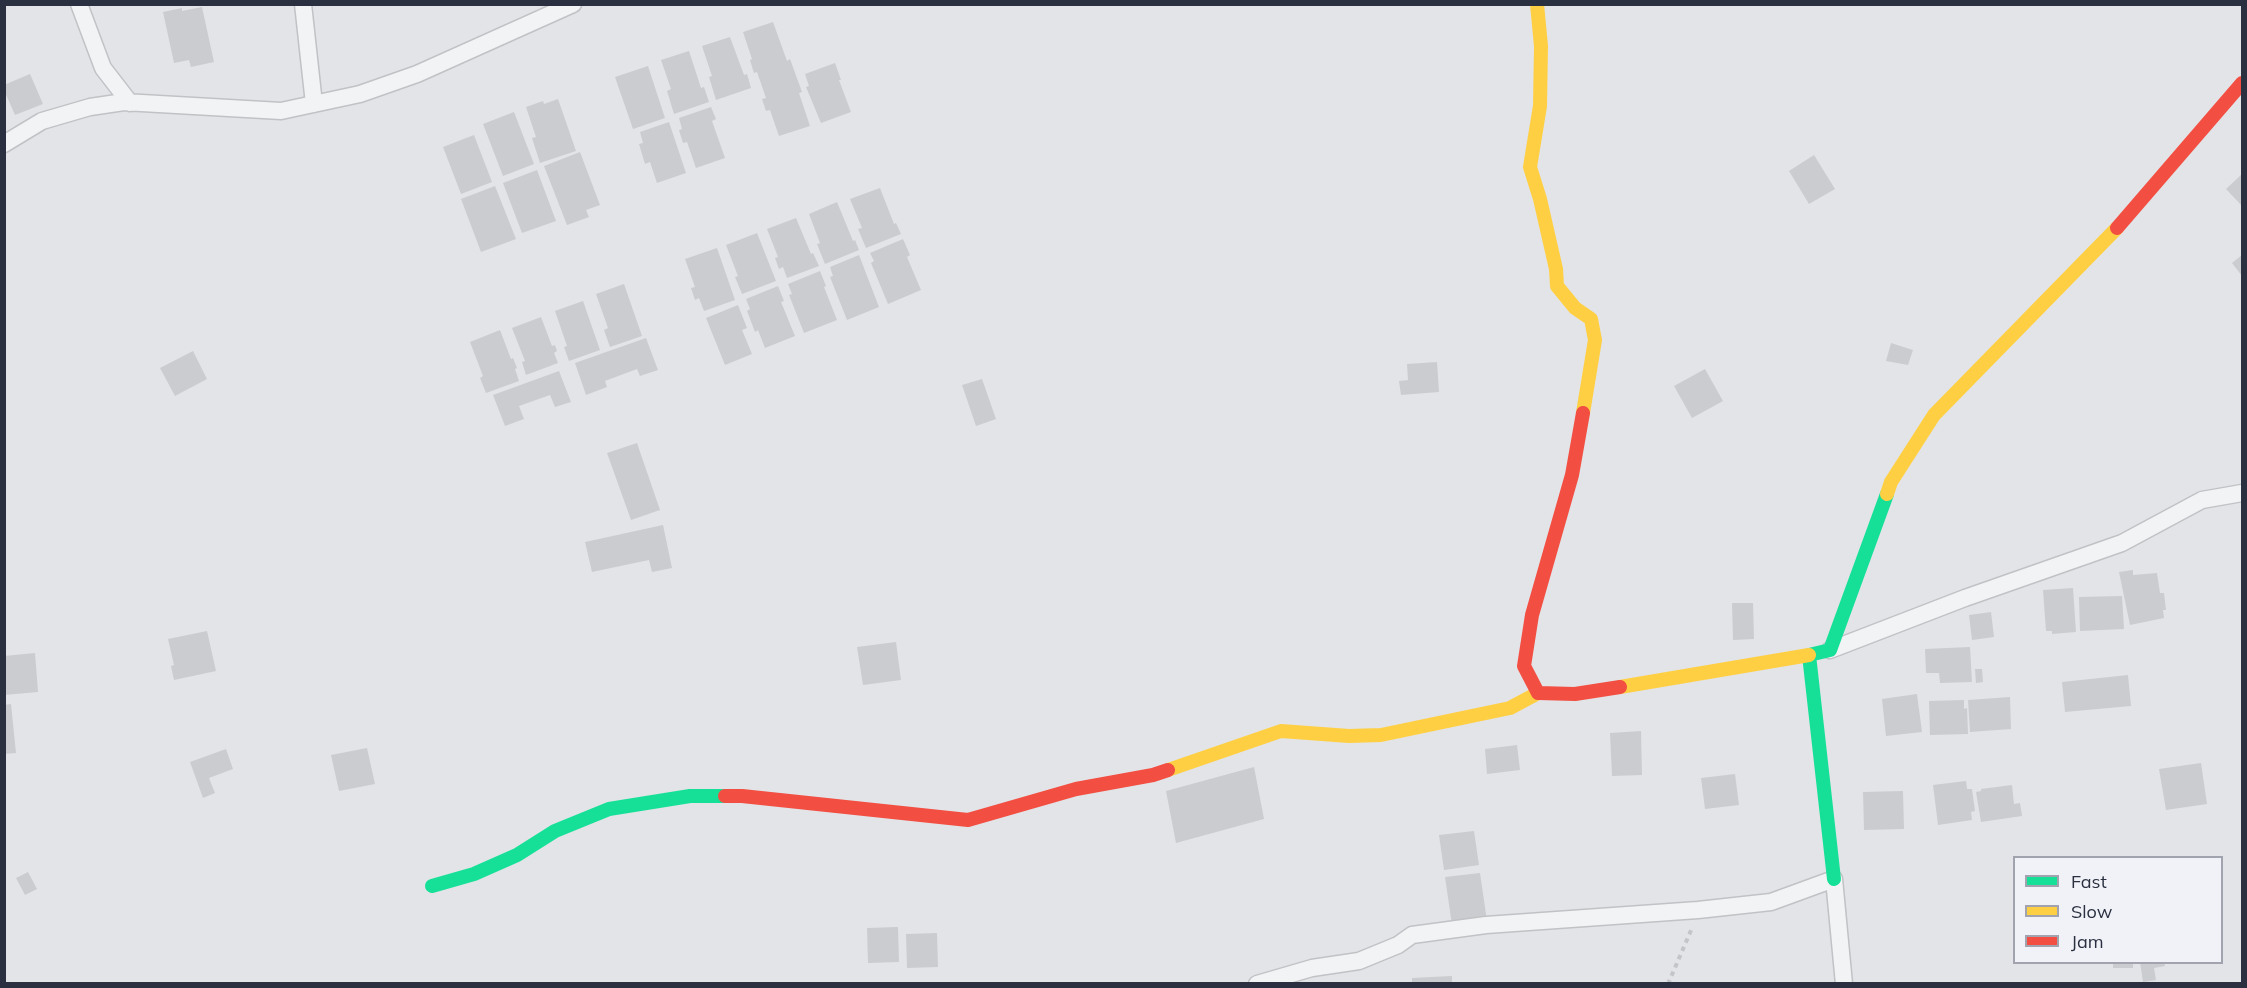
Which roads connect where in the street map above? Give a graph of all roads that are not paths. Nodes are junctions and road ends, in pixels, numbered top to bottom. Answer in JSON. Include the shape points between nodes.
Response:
{"nodes":[{"id":1,"x":79,"y":4,"type":"edge"},
{"id":2,"x":303,"y":4,"type":"edge"},
{"id":3,"x":573,"y":4,"type":"edge"},
{"id":4,"x":1537,"y":4,"type":"edge"},
{"id":5,"x":2242,"y":83,"type":"edge"},
{"id":6,"x":129,"y":103,"type":"junction"},
{"id":7,"x":314,"y":104,"type":"junction"},
{"id":8,"x":4,"y":144,"type":"edge"},
{"id":9,"x":2242,"y":493,"type":"edge"},
{"id":10,"x":1830,"y":650,"type":"junction"},
{"id":11,"x":1809,"y":655,"type":"junction"},
{"id":12,"x":1538,"y":693,"type":"junction"},
{"id":13,"x":1834,"y":879,"type":"junction"},
{"id":14,"x":432,"y":886,"type":"dead end"},
{"id":15,"x":1257,"y":984,"type":"edge"},
{"id":16,"x":1844,"y":984,"type":"edge"}],
"edges":[{"from":1,"to":6,"type":"street","via":[[103,68]]},
{"from":2,"to":7,"type":"street"},
{"from":3,"to":7,"type":"street","via":[[417,74],[360,94]]},
{"from":4,"to":12,"type":"street","via":[[1540,106],[1530,167],[1557,286],[1575,308],[1591,319],[1595,340],[1572,475],[1532,615],[1524,666]]},
{"from":5,"to":10,"type":"street","via":[[2104,243],[1934,415],[1891,482]]},
{"from":6,"to":7,"type":"street","via":[[281,111]]},
{"from":6,"to":8,"type":"street","via":[[90,107],[42,121]]},
{"from":9,"to":10,"type":"street","via":[[2202,501],[2122,543]]},
{"from":10,"to":11,"type":"street"},
{"from":11,"to":12,"type":"street","via":[[1575,694]]},
{"from":11,"to":13,"type":"street"},
{"from":12,"to":14,"type":"street","via":[[1510,708],[1381,735],[1281,731],[1153,775],[1076,789],[968,820],[742,796],[690,796],[609,809],[555,831],[517,855],[474,874]]},
{"from":13,"to":15,"type":"street","via":[[1771,902],[1486,925],[1412,935],[1359,961],[1312,968]]},
{"from":13,"to":16,"type":"street"}]}
